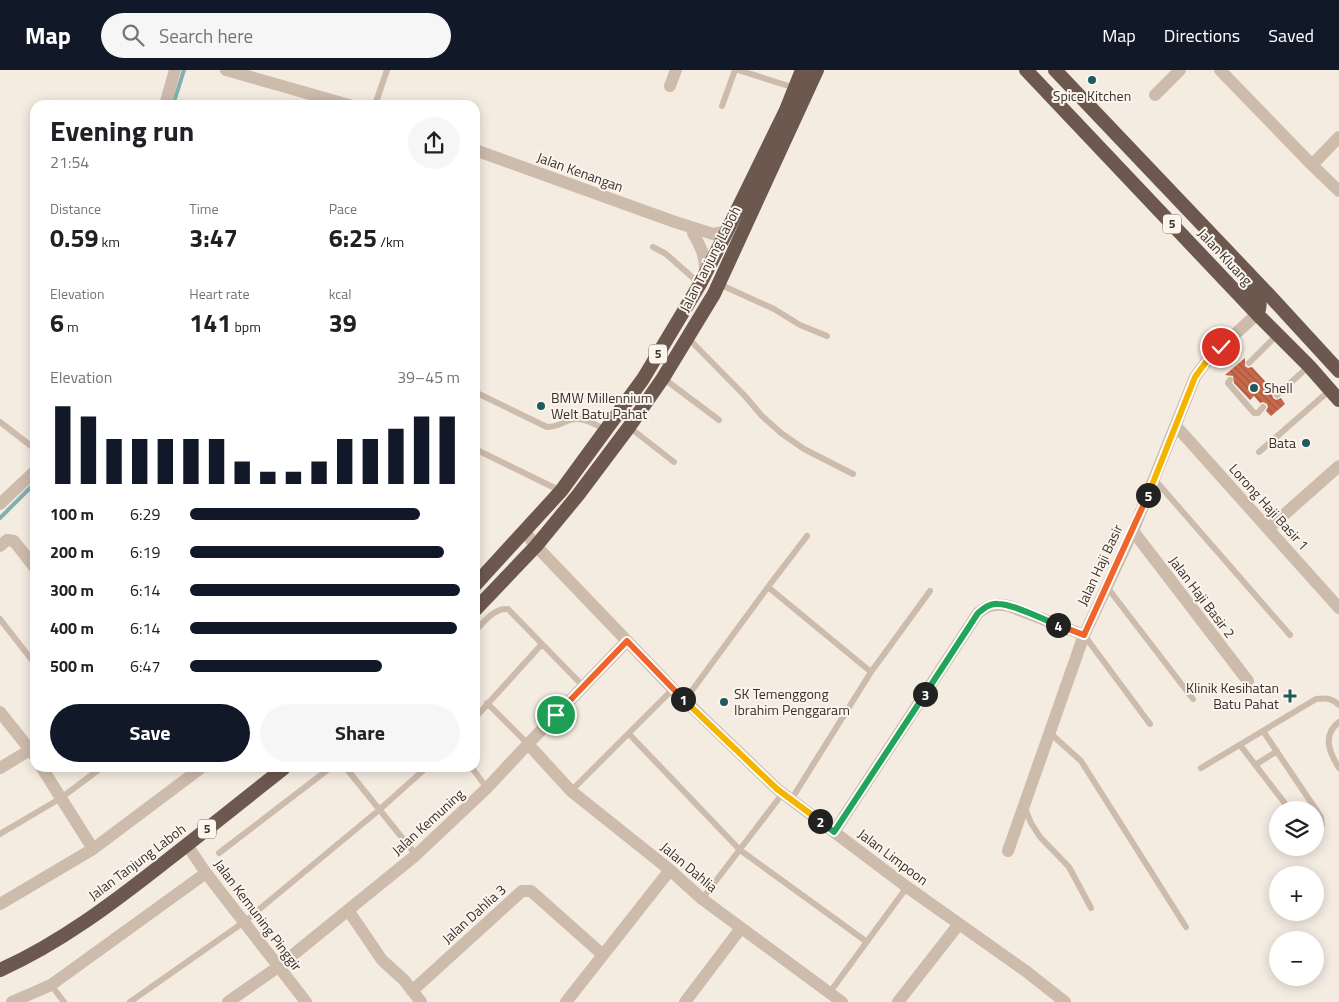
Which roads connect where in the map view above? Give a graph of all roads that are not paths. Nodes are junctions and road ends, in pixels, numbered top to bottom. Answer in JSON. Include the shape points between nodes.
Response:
{"nodes":[{"id":1,"x":175,"y":70,"type":"edge"},
{"id":2,"x":226,"y":70,"type":"edge"},
{"id":3,"x":387,"y":70,"type":"edge"},
{"id":4,"x":676,"y":70,"type":"edge"},
{"id":5,"x":737,"y":70,"type":"edge"},
{"id":6,"x":802,"y":70,"type":"edge"},
{"id":7,"x":817,"y":70,"type":"edge"},
{"id":8,"x":1026,"y":70,"type":"edge"},
{"id":9,"x":1055,"y":70,"type":"edge"},
{"id":10,"x":1180,"y":70,"type":"edge"},
{"id":11,"x":1220,"y":70,"type":"edge"},
{"id":12,"x":670,"y":86,"type":"dead end"},
{"id":13,"x":795,"y":88,"type":"junction"},
{"id":14,"x":1155,"y":95,"type":"dead end"},
{"id":15,"x":166,"y":100,"type":"edge"},
{"id":16,"x":329,"y":100,"type":"edge"},
{"id":17,"x":377,"y":100,"type":"edge"},
{"id":18,"x":722,"y":106,"type":"dead end"},
{"id":19,"x":1339,"y":137,"type":"edge"},
{"id":20,"x":480,"y":152,"type":"edge"},
{"id":21,"x":1312,"y":165,"type":"junction"},
{"id":22,"x":1339,"y":191,"type":"edge"},
{"id":23,"x":675,"y":222,"type":"junction"},
{"id":24,"x":728,"y":231,"type":"junction"},
{"id":25,"x":693,"y":233,"type":"junction"},
{"id":26,"x":1221,"y":244,"type":"junction"},
{"id":27,"x":652,"y":247,"type":"dead end"},
{"id":28,"x":719,"y":247,"type":"junction"},
{"id":29,"x":733,"y":254,"type":"junction"},
{"id":30,"x":702,"y":279,"type":"junction"},
{"id":31,"x":719,"y":284,"type":"junction"},
{"id":32,"x":1257,"y":314,"type":"junction"},
{"id":33,"x":1278,"y":334,"type":"junction"},
{"id":34,"x":827,"y":336,"type":"dead end"},
{"id":35,"x":687,"y":337,"type":"junction"},
{"id":36,"x":1249,"y":363,"type":"dead end"},
{"id":37,"x":1309,"y":366,"type":"junction"},
{"id":38,"x":1339,"y":370,"type":"edge"},
{"id":39,"x":663,"y":378,"type":"junction"},
{"id":40,"x":1230,"y":380,"type":"dead end"},
{"id":41,"x":480,"y":394,"type":"edge"},
{"id":42,"x":1277,"y":395,"type":"dead end"},
{"id":43,"x":1335,"y":395,"type":"edge"},
{"id":44,"x":1264,"y":407,"type":"dead end"},
{"id":45,"x":719,"y":420,"type":"dead end"},
{"id":46,"x":0,"y":422,"type":"edge"},
{"id":47,"x":1176,"y":426,"type":"junction"},
{"id":48,"x":629,"y":428,"type":"junction"},
{"id":49,"x":606,"y":430,"type":"junction"},
{"id":50,"x":30,"y":445,"type":"edge"},
{"id":51,"x":480,"y":451,"type":"edge"},
{"id":52,"x":1258,"y":452,"type":"dead end"},
{"id":53,"x":674,"y":462,"type":"dead end"},
{"id":54,"x":1339,"y":466,"type":"edge"},
{"id":55,"x":853,"y":474,"type":"dead end"},
{"id":56,"x":30,"y":475,"type":"edge"},
{"id":57,"x":1155,"y":480,"type":"junction"},
{"id":58,"x":560,"y":490,"type":"junction"},
{"id":59,"x":0,"y":504,"type":"edge"},
{"id":60,"x":1269,"y":528,"type":"junction"},
{"id":61,"x":1133,"y":531,"type":"junction"},
{"id":62,"x":524,"y":532,"type":"junction"},
{"id":63,"x":807,"y":536,"type":"dead end"},
{"id":64,"x":0,"y":546,"type":"edge"},
{"id":65,"x":536,"y":546,"type":"junction"},
{"id":66,"x":30,"y":562,"type":"edge"},
{"id":67,"x":480,"y":580,"type":"edge"},
{"id":68,"x":1106,"y":586,"type":"junction"},
{"id":69,"x":768,"y":587,"type":"junction"},
{"id":70,"x":930,"y":591,"type":"dead end"},
{"id":71,"x":480,"y":605,"type":"edge"},
{"id":72,"x":1339,"y":608,"type":"edge"},
{"id":73,"x":0,"y":619,"type":"edge"},
{"id":74,"x":480,"y":626,"type":"edge"},
{"id":75,"x":1084,"y":635,"type":"junction"},
{"id":76,"x":1290,"y":635,"type":"dead end"},
{"id":77,"x":627,"y":641,"type":"junction"},
{"id":78,"x":542,"y":644,"type":"junction"},
{"id":79,"x":30,"y":658,"type":"edge"},
{"id":80,"x":871,"y":672,"type":"junction"},
{"id":81,"x":1248,"y":682,"type":"dead end"},
{"id":82,"x":583,"y":686,"type":"junction"},
{"id":83,"x":673,"y":690,"type":"junction"},
{"id":84,"x":1194,"y":699,"type":"dead end"},
{"id":85,"x":685,"y":700,"type":"junction"},
{"id":86,"x":487,"y":703,"type":"junction"},
{"id":87,"x":1339,"y":705,"type":"edge"},
{"id":88,"x":0,"y":712,"type":"edge"},
{"id":89,"x":480,"y":712,"type":"edge"},
{"id":90,"x":1339,"y":722,"type":"edge"},
{"id":91,"x":1150,"y":724,"type":"dead end"},
{"id":92,"x":1263,"y":731,"type":"junction"},
{"id":93,"x":1050,"y":733,"type":"junction"},
{"id":94,"x":629,"y":734,"type":"junction"},
{"id":95,"x":528,"y":744,"type":"junction"},
{"id":96,"x":1240,"y":745,"type":"junction"},
{"id":97,"x":30,"y":746,"type":"edge"},
{"id":98,"x":1277,"y":751,"type":"junction"},
{"id":99,"x":30,"y":753,"type":"edge"},
{"id":100,"x":1255,"y":765,"type":"junction"},
{"id":101,"x":0,"y":768,"type":"edge"},
{"id":102,"x":1201,"y":768,"type":"dead end"},
{"id":103,"x":1339,"y":768,"type":"edge"},
{"id":104,"x":45,"y":772,"type":"edge"},
{"id":105,"x":96,"y":772,"type":"edge"},
{"id":106,"x":196,"y":772,"type":"edge"},
{"id":107,"x":277,"y":772,"type":"edge"},
{"id":108,"x":325,"y":772,"type":"edge"},
{"id":109,"x":349,"y":772,"type":"edge"},
{"id":110,"x":422,"y":772,"type":"edge"},
{"id":111,"x":475,"y":772,"type":"edge"},
{"id":112,"x":487,"y":788,"type":"junction"},
{"id":113,"x":571,"y":791,"type":"junction"},
{"id":114,"x":787,"y":796,"type":"junction"},
{"id":115,"x":61,"y":798,"type":"junction"},
{"id":116,"x":1283,"y":801,"type":"edge"},
{"id":117,"x":1310,"y":801,"type":"edge"},
{"id":118,"x":1025,"y":807,"type":"junction"},
{"id":119,"x":379,"y":810,"type":"junction"},
{"id":120,"x":834,"y":832,"type":"junction"},
{"id":121,"x":0,"y":834,"type":"edge"},
{"id":122,"x":187,"y":845,"type":"junction"},
{"id":123,"x":93,"y":849,"type":"junction"},
{"id":124,"x":740,"y":850,"type":"junction"},
{"id":125,"x":1008,"y":851,"type":"dead end"},
{"id":126,"x":219,"y":853,"type":"dead end"},
{"id":127,"x":416,"y":855,"type":"junction"},
{"id":128,"x":670,"y":870,"type":"junction"},
{"id":129,"x":206,"y":873,"type":"junction"},
{"id":130,"x":907,"y":887,"type":"junction"},
{"id":131,"x":702,"y":898,"type":"junction"},
{"id":132,"x":0,"y":904,"type":"edge"},
{"id":133,"x":1091,"y":908,"type":"dead end"},
{"id":134,"x":348,"y":910,"type":"junction"},
{"id":135,"x":244,"y":922,"type":"junction"},
{"id":136,"x":959,"y":924,"type":"junction"},
{"id":137,"x":1186,"y":927,"type":"dead end"},
{"id":138,"x":741,"y":928,"type":"junction"},
{"id":139,"x":867,"y":942,"type":"junction"},
{"id":140,"x":604,"y":954,"type":"junction"},
{"id":141,"x":278,"y":967,"type":"junction"},
{"id":142,"x":0,"y":970,"type":"edge"},
{"id":143,"x":51,"y":985,"type":"junction"},
{"id":144,"x":412,"y":991,"type":"junction"},
{"id":145,"x":830,"y":992,"type":"junction"},
{"id":146,"x":902,"y":1000,"type":"edge"},
{"id":147,"x":12,"y":1002,"type":"edge"},
{"id":148,"x":64,"y":1002,"type":"edge"},
{"id":149,"x":130,"y":1002,"type":"edge"},
{"id":150,"x":228,"y":1002,"type":"edge"},
{"id":151,"x":306,"y":1002,"type":"edge"},
{"id":152,"x":421,"y":1002,"type":"edge"},
{"id":153,"x":566,"y":1002,"type":"edge"},
{"id":154,"x":685,"y":1002,"type":"edge"},
{"id":155,"x":842,"y":1002,"type":"edge"},
{"id":156,"x":1065,"y":1002,"type":"edge"}],
"edges":[{"from":1,"to":15,"type":"street"},
{"from":2,"to":16,"type":"street"},
{"from":3,"to":17,"type":"lane"},
{"from":4,"to":12,"type":"street"},
{"from":5,"to":13,"type":"lane"},
{"from":5,"to":18,"type":"lane"},
{"from":6,"to":13,"type":"highway","name":"Jalan Tanjung Laboh","number":"5"},
{"from":7,"to":29,"type":"highway","name":"Jalan Tanjung Laboh","number":"5"},
{"from":8,"to":32,"type":"highway","name":"Jalan Kluang","number":"5"},
{"from":9,"to":26,"type":"highway","name":"Jalan Kluang","number":"5"},
{"from":10,"to":14,"type":"street"},
{"from":11,"to":21,"type":"street"},
{"from":13,"to":24,"type":"highway","name":"Jalan Tanjung Laboh","number":"5"},
{"from":19,"to":21,"type":"street"},
{"from":20,"to":23,"type":"street","name":"Jalan Kenangan"},
{"from":21,"to":22,"type":"street"},
{"from":23,"to":24,"type":"street","name":"Jalan Kenangan","via":[[713,234]]},
{"from":23,"to":25,"type":"street","name":"Jalan Kenangan"},
{"from":24,"to":28,"type":"highway","name":"Jalan Tanjung Laboh","number":"5"},
{"from":25,"to":28,"type":"street","name":"Jalan Kenangan"},
{"from":25,"to":30,"type":"street","via":[[704,253],[706,264]]},
{"from":26,"to":32,"type":"highway","via":[[1226,260],[1259,298],[1261,303]]},
{"from":26,"to":38,"type":"highway","name":"Jalan Kluang","number":"5"},
{"from":27,"to":30,"type":"lane"},
{"from":28,"to":29,"type":"street","name":"Jalan Kenangan"},
{"from":28,"to":30,"type":"highway","name":"Jalan Tanjung Laboh","number":"5"},
{"from":29,"to":31,"type":"highway","name":"Jalan Tanjung Laboh","number":"5"},
{"from":30,"to":49,"type":"highway","name":"Jalan Tanjung Laboh","number":"5","via":[[643,380]]},
{"from":31,"to":34,"type":"lane"},
{"from":31,"to":35,"type":"highway","name":"Jalan Tanjung Laboh","number":"5"},
{"from":32,"to":33,"type":"highway","name":"Jalan Kluang","number":"5"},
{"from":32,"to":47,"type":"street","name":"Jalan Haji Basir","via":[[1215,353],[1195,377]]},
{"from":33,"to":36,"type":"lane"},
{"from":33,"to":37,"type":"highway","name":"Jalan Kluang","number":"5"},
{"from":35,"to":39,"type":"highway","name":"Jalan Tanjung Laboh","number":"5"},
{"from":35,"to":55,"type":"lane","via":[[780,433]]},
{"from":37,"to":42,"type":"lane"},
{"from":37,"to":43,"type":"highway","name":"Jalan Kluang","number":"5"},
{"from":39,"to":45,"type":"lane"},
{"from":39,"to":48,"type":"highway","name":"Jalan Tanjung Laboh","number":"5"},
{"from":40,"to":44,"type":"lane","via":[[1228,383],[1254,413]]},
{"from":41,"to":49,"type":"lane","via":[[548,427],[581,419]]},
{"from":43,"to":52,"type":"lane"},
{"from":46,"to":50,"type":"lane"},
{"from":47,"to":57,"type":"street","name":"Jalan Haji Basir"},
{"from":47,"to":60,"type":"street","name":"Lorong Haji Basir 1"},
{"from":48,"to":53,"type":"lane"},
{"from":48,"to":65,"type":"highway","name":"Jalan Tanjung Laboh","number":"5"},
{"from":49,"to":58,"type":"highway","name":"Jalan Tanjung Laboh","number":"5"},
{"from":51,"to":58,"type":"lane"},
{"from":54,"to":60,"type":"street"},
{"from":56,"to":59,"type":"street"},
{"from":57,"to":61,"type":"street","name":"Jalan Haji Basir"},
{"from":57,"to":76,"type":"lane"},
{"from":58,"to":62,"type":"highway","name":"Jalan Tanjung Laboh","number":"5"},
{"from":60,"to":72,"type":"street","name":"Lorong Haji Basir 1"},
{"from":61,"to":68,"type":"street","name":"Jalan Haji Basir"},
{"from":61,"to":81,"type":"street","name":"Jalan Haji Basir 2"},
{"from":62,"to":65,"type":"street","name":"Jalan Limpoon"},
{"from":62,"to":67,"type":"highway","name":"Jalan Tanjung Laboh","number":"5"},
{"from":63,"to":69,"type":"lane"},
{"from":64,"to":66,"type":"street","via":[[7,540],[14,541]]},
{"from":65,"to":71,"type":"highway","name":"Jalan Tanjung Laboh","number":"5"},
{"from":65,"to":77,"type":"street","name":"Jalan Limpoon"},
{"from":68,"to":75,"type":"street","name":"Jalan Haji Basir"},
{"from":68,"to":84,"type":"lane"},
{"from":69,"to":80,"type":"lane"},
{"from":69,"to":85,"type":"lane"},
{"from":70,"to":80,"type":"lane"},
{"from":73,"to":79,"type":"lane"},
{"from":74,"to":78,"type":"lane","via":[[493,613],[508,609]]},
{"from":75,"to":91,"type":"lane"},
{"from":75,"to":93,"type":"street","name":"Jalan Haji Basir"},
{"from":75,"to":120,"type":"street","via":[[1008,606],[992,604],[984,608]]},
{"from":77,"to":82,"type":"street","name":"Jalan Kemuning"},
{"from":77,"to":83,"type":"street","name":"Jalan Limpoon"},
{"from":78,"to":82,"type":"lane"},
{"from":78,"to":86,"type":"lane"},
{"from":80,"to":114,"type":"lane"},
{"from":82,"to":95,"type":"street","name":"Jalan Kemuning"},
{"from":83,"to":85,"type":"street","name":"Jalan Limpoon"},
{"from":83,"to":94,"type":"lane"},
{"from":85,"to":114,"type":"street","name":"Jalan Limpoon"},
{"from":86,"to":89,"type":"lane"},
{"from":86,"to":95,"type":"lane"},
{"from":87,"to":92,"type":"lane","via":[[1326,698],[1316,699]]},
{"from":88,"to":97,"type":"street"},
{"from":90,"to":103,"type":"lane","via":[[1329,734],[1328,744]]},
{"from":92,"to":96,"type":"lane"},
{"from":92,"to":98,"type":"lane"},
{"from":93,"to":118,"type":"street","name":"Jalan Haji Basir"},
{"from":93,"to":137,"type":"lane","via":[[1081,761]]},
{"from":94,"to":113,"type":"lane"},
{"from":94,"to":124,"type":"lane"},
{"from":95,"to":112,"type":"street","name":"Jalan Kemuning"},
{"from":95,"to":113,"type":"street","name":"Jalan Dahlia"},
{"from":96,"to":100,"type":"lane"},
{"from":96,"to":102,"type":"lane"},
{"from":98,"to":100,"type":"lane"},
{"from":98,"to":117,"type":"lane"},
{"from":99,"to":101,"type":"street"},
{"from":100,"to":116,"type":"lane"},
{"from":104,"to":115,"type":"street"},
{"from":105,"to":115,"type":"lane"},
{"from":106,"to":123,"type":"street"},
{"from":107,"to":122,"type":"highway","name":"Jalan Tanjung Laboh","number":"5"},
{"from":108,"to":126,"type":"lane"},
{"from":109,"to":119,"type":"lane"},
{"from":110,"to":119,"type":"lane"},
{"from":111,"to":112,"type":"lane"},
{"from":112,"to":127,"type":"street","name":"Jalan Kemuning"},
{"from":113,"to":128,"type":"street","name":"Jalan Dahlia"},
{"from":114,"to":120,"type":"street","name":"Jalan Limpoon"},
{"from":114,"to":124,"type":"lane"},
{"from":115,"to":121,"type":"lane"},
{"from":115,"to":123,"type":"street"},
{"from":118,"to":125,"type":"street","name":"Jalan Haji Basir"},
{"from":118,"to":133,"type":"lane","via":[[1040,837],[1069,867]]},
{"from":119,"to":127,"type":"lane"},
{"from":119,"to":135,"type":"lane"},
{"from":120,"to":130,"type":"street","name":"Jalan Limpoon"},
{"from":122,"to":129,"type":"street","name":"Jalan Kemuning Pinggir"},
{"from":122,"to":142,"type":"highway","name":"Jalan Tanjung Laboh","number":"5","via":[[130,890],[64,935]]},
{"from":123,"to":132,"type":"street"},
{"from":124,"to":131,"type":"lane"},
{"from":124,"to":139,"type":"lane"},
{"from":127,"to":134,"type":"street","name":"Jalan Kemuning"},
{"from":128,"to":131,"type":"street","name":"Jalan Dahlia"},
{"from":128,"to":140,"type":"street"},
{"from":129,"to":135,"type":"street","name":"Jalan Kemuning Pinggir"},
{"from":129,"to":143,"type":"street"},
{"from":130,"to":136,"type":"street","name":"Jalan Limpoon"},
{"from":130,"to":139,"type":"lane"},
{"from":131,"to":138,"type":"street","name":"Jalan Dahlia"},
{"from":134,"to":141,"type":"street","name":"Jalan Kemuning"},
{"from":134,"to":144,"type":"street","via":[[382,960]]},
{"from":135,"to":141,"type":"street","name":"Jalan Kemuning Pinggir"},
{"from":135,"to":149,"type":"lane"},
{"from":136,"to":146,"type":"street"},
{"from":136,"to":156,"type":"street","name":"Jalan Limpoon"},
{"from":138,"to":145,"type":"street","name":"Jalan Dahlia"},
{"from":138,"to":154,"type":"street"},
{"from":139,"to":145,"type":"lane"},
{"from":140,"to":144,"type":"street","name":"Jalan Dahlia 3","via":[[532,891],[522,891]]},
{"from":140,"to":153,"type":"street"},
{"from":141,"to":150,"type":"street","name":"Jalan Kemuning"},
{"from":141,"to":151,"type":"street","name":"Jalan Kemuning Pinggir"},
{"from":143,"to":147,"type":"street"},
{"from":143,"to":148,"type":"lane"},
{"from":144,"to":152,"type":"street"},
{"from":145,"to":155,"type":"street","name":"Jalan Dahlia"}]}
